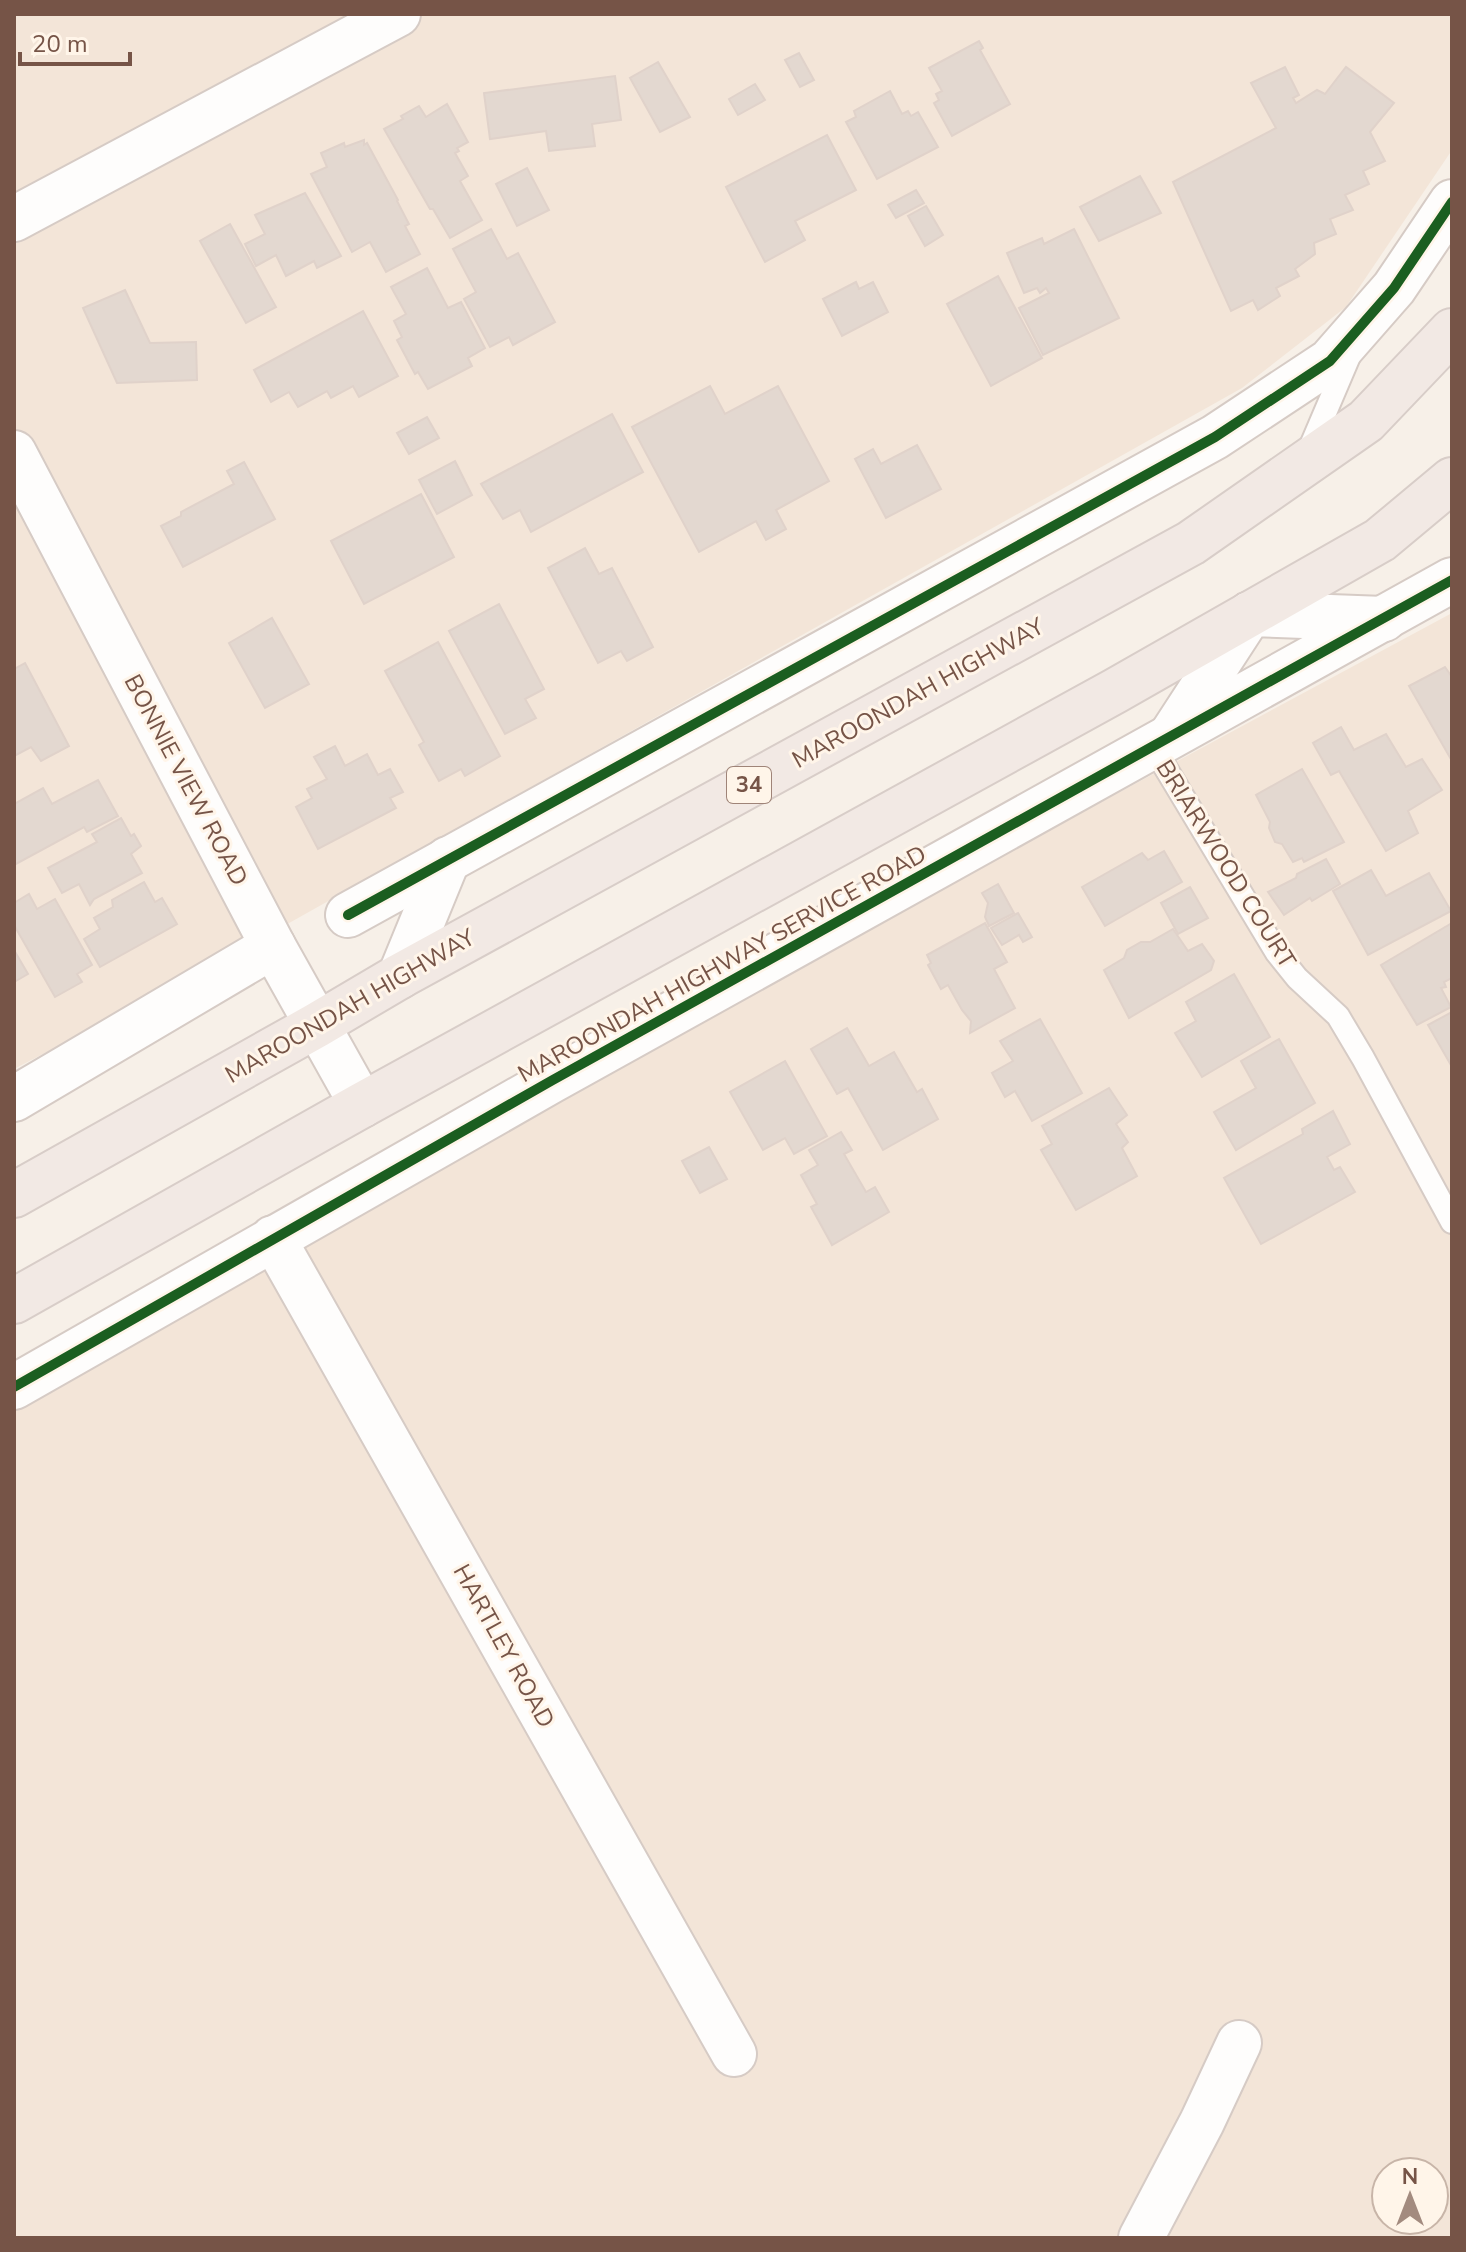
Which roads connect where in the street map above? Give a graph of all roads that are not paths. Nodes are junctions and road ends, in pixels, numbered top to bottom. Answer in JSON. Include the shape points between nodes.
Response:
{"nodes":[{"id":1,"x":398,"y":14,"type":"edge"},
{"id":2,"x":1452,"y":202,"type":"edge"},
{"id":3,"x":14,"y":219,"type":"edge"},
{"id":4,"x":1362,"y":327,"type":"junction"},
{"id":5,"x":1452,"y":331,"type":"edge"},
{"id":6,"x":14,"y":453,"type":"edge"},
{"id":7,"x":1301,"y":467,"type":"junction"},
{"id":8,"x":1452,"y":480,"type":"edge"},
{"id":9,"x":1452,"y":580,"type":"edge"},
{"id":10,"x":1250,"y":614,"type":"junction"},
{"id":11,"x":1384,"y":619,"type":"junction"},
{"id":12,"x":1161,"y":743,"type":"junction"},
{"id":13,"x":448,"y":859,"type":"junction"},
{"id":14,"x":348,"y":915,"type":"dead end"},
{"id":15,"x":273,"y":946,"type":"junction"},
{"id":16,"x":400,"y":976,"type":"junction"},
{"id":17,"x":317,"y":1025,"type":"junction"},
{"id":18,"x":14,"y":1099,"type":"edge"},
{"id":19,"x":362,"y":1105,"type":"junction"},
{"id":20,"x":14,"y":1195,"type":"edge"},
{"id":21,"x":1452,"y":1222,"type":"edge"},
{"id":22,"x":273,"y":1238,"type":"junction"},
{"id":23,"x":14,"y":1301,"type":"edge"},
{"id":24,"x":14,"y":1387,"type":"edge"},
{"id":25,"x":1239,"y":2043,"type":"dead end"},
{"id":26,"x":734,"y":2054,"type":"dead end"},
{"id":27,"x":1141,"y":2238,"type":"edge"}],
"edges":[{"from":1,"to":3,"type":"street"},
{"from":2,"to":4,"type":"street"},
{"from":4,"to":7,"type":"lane"},
{"from":4,"to":13,"type":"street","via":[[1330,361],[1215,437]]},
{"from":5,"to":7,"type":"highway","name":"MAROONDAH HIGHWAY","number":"34","via":[[1366,421]]},
{"from":6,"to":15,"type":"street","name":"BONNIE VIEW ROAD"},
{"from":7,"to":16,"type":"highway","name":"MAROONDAH HIGHWAY","number":"34","via":[[1191,543]]},
{"from":8,"to":10,"type":"highway","via":[[1380,540]]},
{"from":9,"to":11,"type":"street","name":"MAROONDAH HIGHWAY SERVICE ROAD"},
{"from":10,"to":11,"type":"street"},
{"from":10,"to":12,"type":"street"},
{"from":10,"to":19,"type":"highway"},
{"from":11,"to":12,"type":"street","name":"MAROONDAH HIGHWAY SERVICE ROAD"},
{"from":12,"to":21,"type":"lane","name":"BRIARWOOD COURT","via":[[1277,953],[1338,1016]]},
{"from":12,"to":22,"type":"street","name":"MAROONDAH HIGHWAY SERVICE ROAD"},
{"from":13,"to":14,"type":"street"},
{"from":13,"to":16,"type":"street"},
{"from":15,"to":17,"type":"street","name":"BONNIE VIEW ROAD"},
{"from":15,"to":18,"type":"street"},
{"from":16,"to":17,"type":"highway","name":"MAROONDAH HIGHWAY","number":"34"},
{"from":17,"to":19,"type":"street","name":"BONNIE VIEW ROAD"},
{"from":17,"to":20,"type":"highway","name":"MAROONDAH HIGHWAY","number":"34"},
{"from":19,"to":23,"type":"highway"},
{"from":22,"to":24,"type":"street","name":"MAROONDAH HIGHWAY SERVICE ROAD"},
{"from":22,"to":26,"type":"street","name":"HARTLEY ROAD"},
{"from":25,"to":27,"type":"street"}]}
